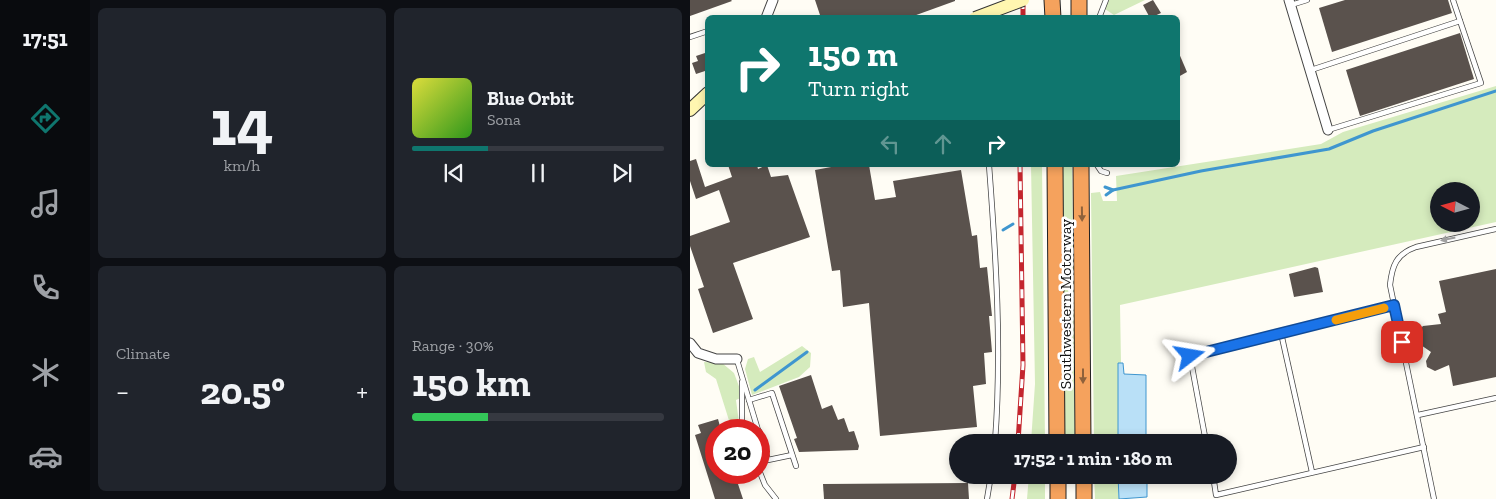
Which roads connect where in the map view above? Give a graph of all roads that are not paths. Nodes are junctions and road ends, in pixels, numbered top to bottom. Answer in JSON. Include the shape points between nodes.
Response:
{"nodes":[{"id":1,"x":773,"y":0,"type":"edge"},
{"id":2,"x":1023,"y":0,"type":"edge"},
{"id":3,"x":1052,"y":0,"type":"edge"},
{"id":4,"x":1079,"y":0,"type":"edge"},
{"id":5,"x":1106,"y":0,"type":"edge"},
{"id":6,"x":1307,"y":0,"type":"edge"},
{"id":7,"x":1453,"y":0,"type":"edge"},
{"id":8,"x":1290,"y":3,"type":"edge"},
{"id":9,"x":766,"y":15,"type":"edge"},
{"id":10,"x":983,"y":15,"type":"edge"},
{"id":11,"x":1053,"y":15,"type":"edge"},
{"id":12,"x":1079,"y":15,"type":"edge"},
{"id":13,"x":1100,"y":15,"type":"edge"},
{"id":14,"x":1460,"y":21,"type":"junction"},
{"id":15,"x":705,"y":32,"type":"edge"},
{"id":16,"x":690,"y":37,"type":"edge"},
{"id":17,"x":1310,"y":70,"type":"junction"},
{"id":18,"x":705,"y":96,"type":"edge"},
{"id":19,"x":705,"y":104,"type":"edge"},
{"id":20,"x":690,"y":111,"type":"edge"},
{"id":21,"x":1328,"y":130,"type":"joint"},
{"id":22,"x":989,"y":167,"type":"edge"},
{"id":23,"x":1056,"y":167,"type":"edge"},
{"id":24,"x":1081,"y":167,"type":"edge"},
{"id":25,"x":1098,"y":167,"type":"edge"},
{"id":26,"x":1107,"y":173,"type":"dead end"},
{"id":27,"x":1496,"y":229,"type":"edge"},
{"id":28,"x":1394,"y":305,"type":"junction"},
{"id":29,"x":1281,"y":333,"type":"junction"},
{"id":30,"x":690,"y":343,"type":"edge"},
{"id":31,"x":736,"y":359,"type":"joint"},
{"id":32,"x":742,"y":378,"type":"junction"},
{"id":33,"x":1496,"y":398,"type":"edge"},
{"id":34,"x":749,"y":400,"type":"junction"},
{"id":35,"x":1418,"y":415,"type":"junction"},
{"id":36,"x":742,"y":419,"type":"edge"},
{"id":37,"x":755,"y":419,"type":"edge"},
{"id":38,"x":996,"y":434,"type":"edge"},
{"id":39,"x":1057,"y":434,"type":"edge"},
{"id":40,"x":1083,"y":434,"type":"edge"},
{"id":41,"x":1205,"y":434,"type":"edge"},
{"id":42,"x":1424,"y":447,"type":"junction"},
{"id":43,"x":792,"y":456,"type":"junction"},
{"id":44,"x":770,"y":460,"type":"edge"},
{"id":45,"x":796,"y":466,"type":"dead end"},
{"id":46,"x":1312,"y":472,"type":"junction"},
{"id":47,"x":765,"y":484,"type":"edge"},
{"id":48,"x":990,"y":484,"type":"edge"},
{"id":49,"x":1058,"y":484,"type":"edge"},
{"id":50,"x":1084,"y":484,"type":"edge"},
{"id":51,"x":1214,"y":484,"type":"edge"},
{"id":52,"x":776,"y":499,"type":"edge"},
{"id":53,"x":987,"y":499,"type":"edge"},
{"id":54,"x":1058,"y":499,"type":"edge"},
{"id":55,"x":1084,"y":499,"type":"edge"},
{"id":56,"x":1434,"y":499,"type":"edge"}],
"edges":[{"from":1,"to":9,"type":"street"},
{"from":2,"to":10,"type":"main road","bridge":true},
{"from":3,"to":11,"type":"highway"},
{"from":4,"to":12,"type":"highway"},
{"from":5,"to":13,"type":"lane"},
{"from":6,"to":8,"type":"lane"},
{"from":7,"to":14,"type":"lane"},
{"from":8,"to":17,"type":"street"},
{"from":14,"to":17,"type":"lane"},
{"from":14,"to":21,"type":"lane","via":[[1481,83]]},
{"from":15,"to":16,"type":"lane"},
{"from":17,"to":21,"type":"street"},
{"from":18,"to":20,"type":"main road"},
{"from":19,"to":20,"type":"main road"},
{"from":22,"to":38,"type":"lane","via":[[996,253]]},
{"from":23,"to":39,"type":"highway","name":"Southwestern Motorway"},
{"from":24,"to":40,"type":"highway","name":"Southwestern Motorway","one_way":true},
{"from":25,"to":26,"type":"lane"},
{"from":27,"to":28,"type":"lane","one_way":true,"via":[[1410,249],[1391,270]]},
{"from":28,"to":29,"type":"lane"},
{"from":28,"to":35,"type":"lane"},
{"from":29,"to":41,"type":"lane","via":[[1190,356]]},
{"from":29,"to":46,"type":"lane"},
{"from":30,"to":31,"type":"street","via":[[698,353],[716,359]]},
{"from":31,"to":32,"type":"lane"},
{"from":32,"to":34,"type":"lane"},
{"from":32,"to":36,"type":"lane"},
{"from":33,"to":35,"type":"lane"},
{"from":34,"to":37,"type":"lane"},
{"from":34,"to":43,"type":"lane","via":[[772,393]]},
{"from":35,"to":42,"type":"lane"},
{"from":42,"to":46,"type":"lane"},
{"from":42,"to":56,"type":"lane"},
{"from":43,"to":44,"type":"lane"},
{"from":43,"to":45,"type":"lane"},
{"from":46,"to":51,"type":"lane","via":[[1216,495]]},
{"from":47,"to":52,"type":"lane"},
{"from":48,"to":53,"type":"lane"},
{"from":49,"to":54,"type":"highway"},
{"from":50,"to":55,"type":"highway"}]}
